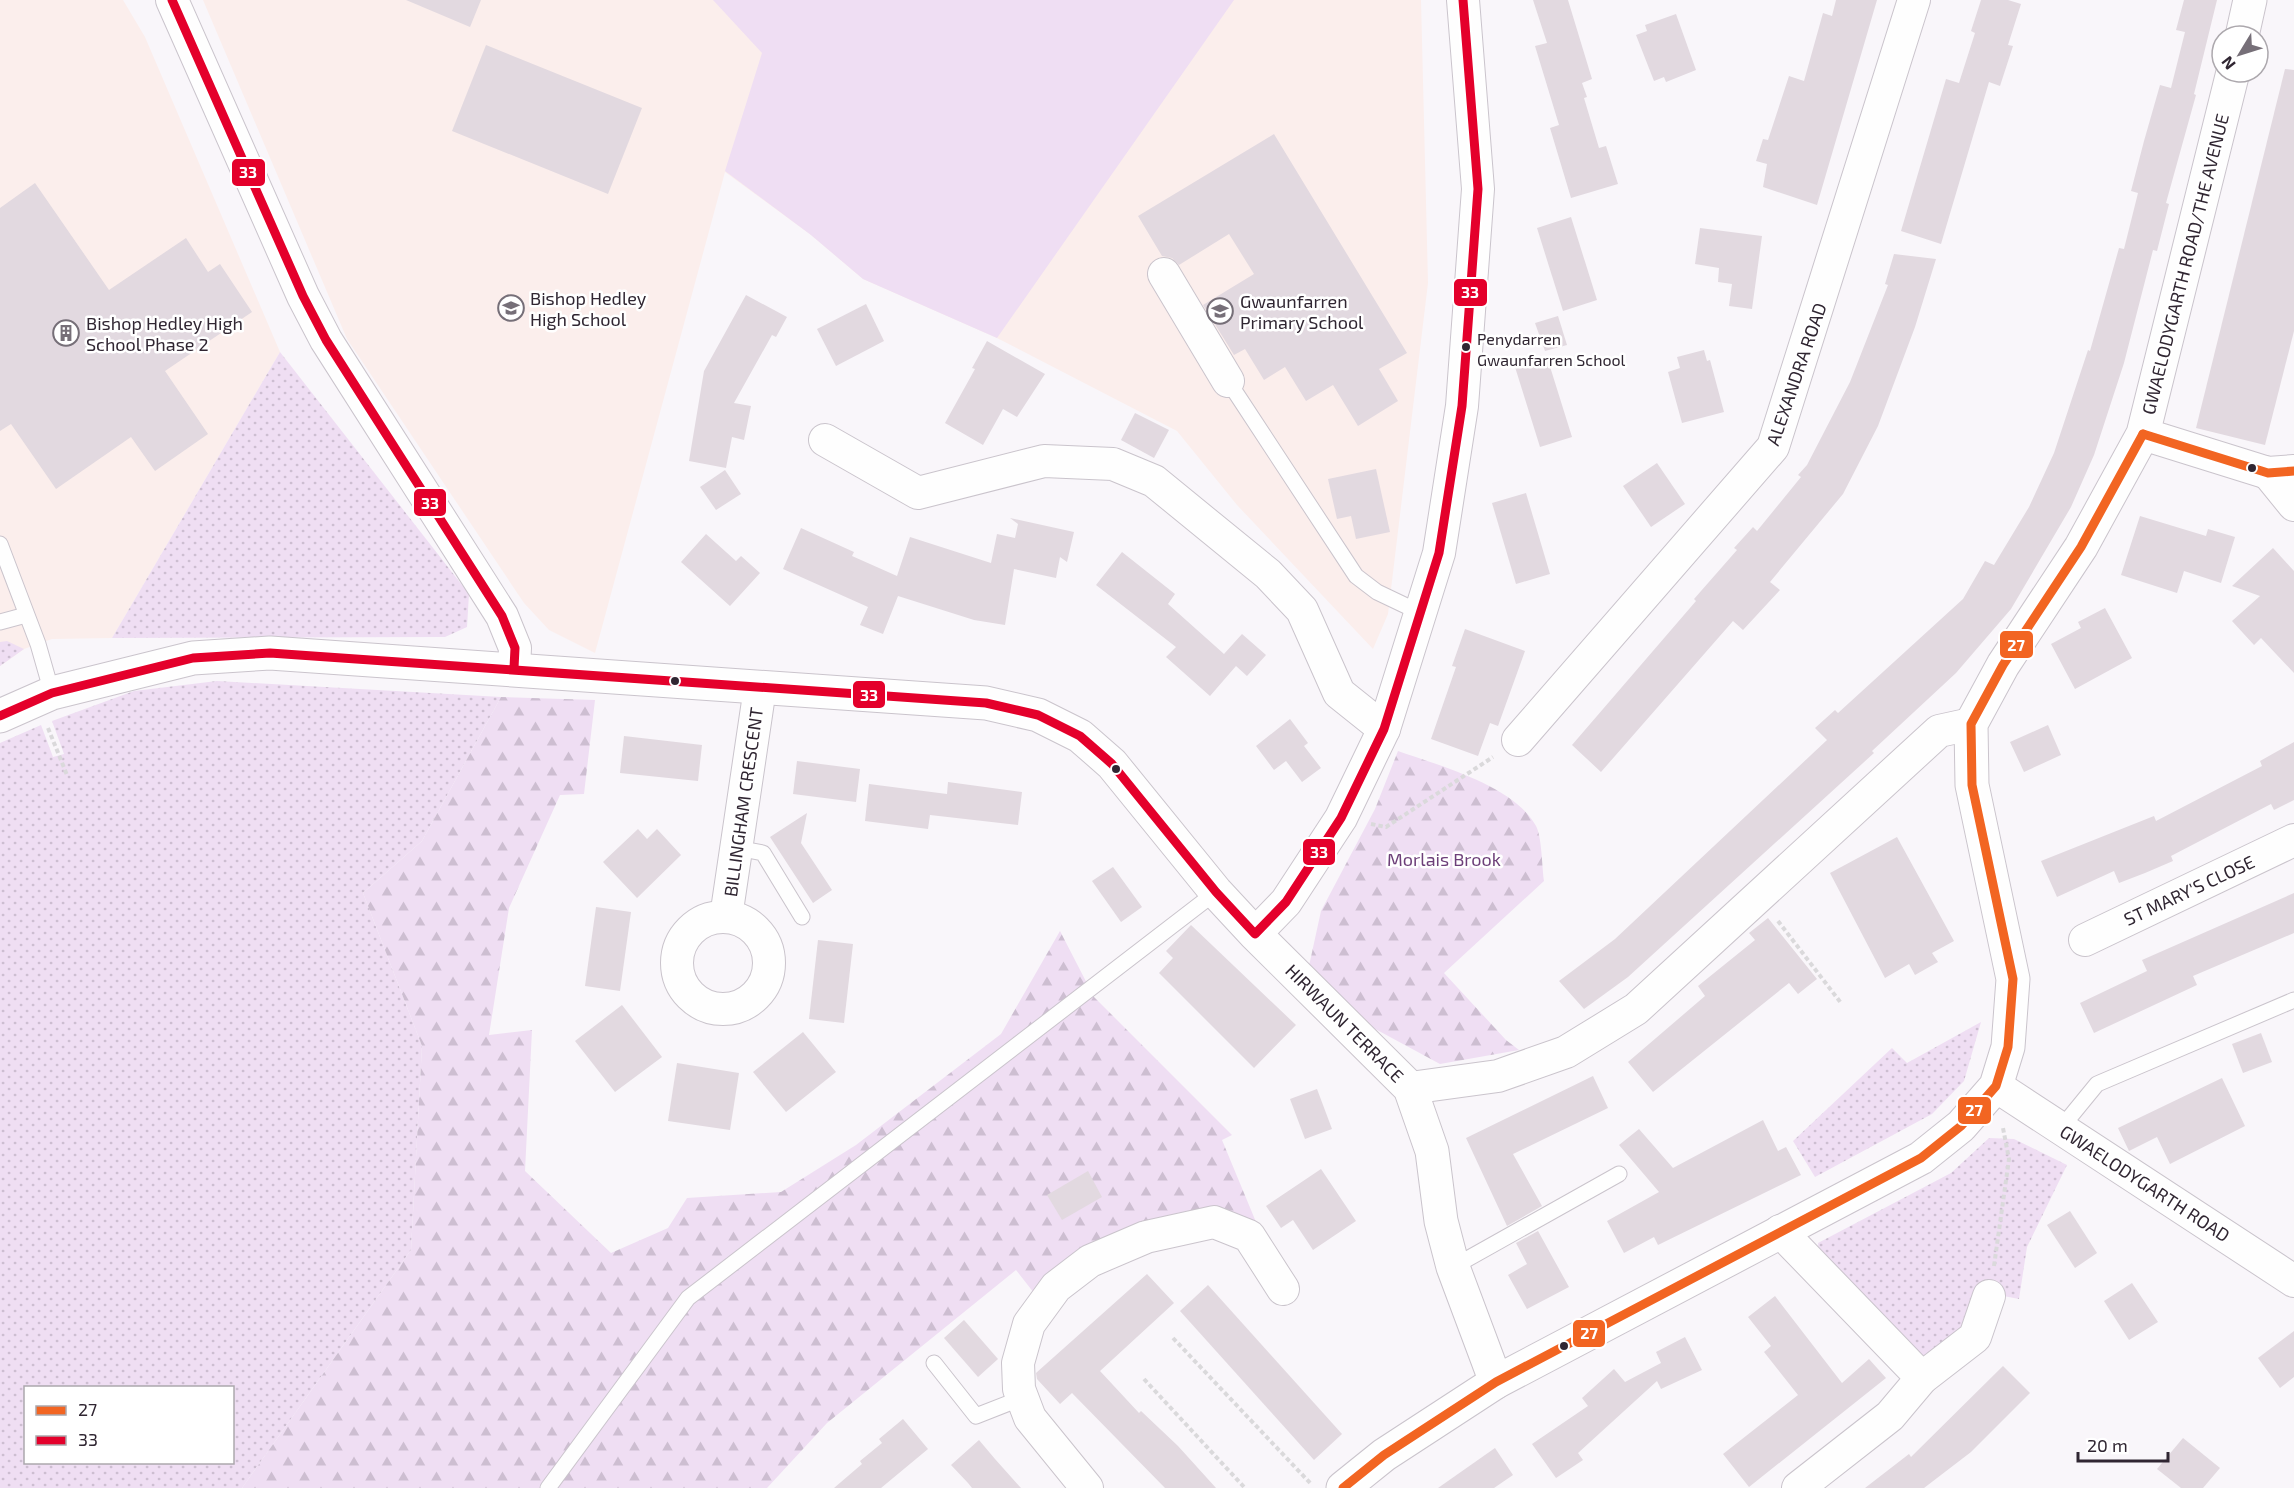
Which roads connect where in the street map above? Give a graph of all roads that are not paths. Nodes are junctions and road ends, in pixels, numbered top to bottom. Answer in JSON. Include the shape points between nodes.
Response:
{"nodes":[{"id":1,"x":172,"y":0,"type":"edge"},
{"id":2,"x":1463,"y":0,"type":"edge"},
{"id":3,"x":1914,"y":0,"type":"edge"},
{"id":4,"x":2250,"y":0,"type":"edge"},
{"id":5,"x":2245,"y":24,"type":"edge"},
{"id":6,"x":2230,"y":84,"type":"edge"},
{"id":7,"x":1164,"y":274,"type":"dead end"},
{"id":8,"x":1228,"y":381,"type":"joint"},
{"id":9,"x":2143,"y":434,"type":"junction"},
{"id":10,"x":825,"y":440,"type":"dead end"},
{"id":11,"x":2281,"y":472,"type":"edge"},
{"id":12,"x":2294,"y":505,"type":"edge"},
{"id":13,"x":0,"y":544,"type":"edge"},
{"id":14,"x":1420,"y":613,"type":"junction"},
{"id":15,"x":26,"y":615,"type":"junction"},
{"id":16,"x":0,"y":622,"type":"edge"},
{"id":17,"x":514,"y":668,"type":"junction"},
{"id":18,"x":760,"y":688,"type":"junction"},
{"id":19,"x":49,"y":708,"type":"junction"},
{"id":20,"x":0,"y":716,"type":"edge"},
{"id":21,"x":1971,"y":724,"type":"junction"},
{"id":22,"x":1384,"y":729,"type":"junction"},
{"id":23,"x":1518,"y":740,"type":"road end"},
{"id":24,"x":2294,"y":840,"type":"edge"},
{"id":25,"x":737,"y":848,"type":"junction"},
{"id":26,"x":1216,"y":892,"type":"junction"},
{"id":27,"x":726,"y":917,"type":"dead end"},
{"id":28,"x":801,"y":917,"type":"dead end"},
{"id":29,"x":1255,"y":934,"type":"junction"},
{"id":30,"x":2085,"y":940,"type":"dead end"},
{"id":31,"x":2294,"y":1000,"type":"edge"},
{"id":32,"x":1996,"y":1086,"type":"junction"},
{"id":33,"x":1410,"y":1088,"type":"junction"},
{"id":34,"x":2061,"y":1128,"type":"junction"},
{"id":35,"x":1619,"y":1174,"type":"dead end"},
{"id":36,"x":1780,"y":1231,"type":"junction"},
{"id":37,"x":1453,"y":1267,"type":"junction"},
{"id":38,"x":2294,"y":1281,"type":"edge"},
{"id":39,"x":1283,"y":1289,"type":"dead end"},
{"id":40,"x":1989,"y":1296,"type":"road end"},
{"id":41,"x":934,"y":1363,"type":"dead end"},
{"id":42,"x":1922,"y":1378,"type":"junction"},
{"id":43,"x":1496,"y":1382,"type":"junction"},
{"id":44,"x":1022,"y":1398,"type":"junction"},
{"id":45,"x":548,"y":1488,"type":"edge"},
{"id":46,"x":1087,"y":1488,"type":"edge"},
{"id":47,"x":1342,"y":1488,"type":"edge"},
{"id":48,"x":1798,"y":1488,"type":"edge"}],
"edges":[{"from":1,"to":17,"type":"street","via":[[307,305],[346,374],[502,616],[514,648]]},
{"from":2,"to":14,"type":"street","via":[[1478,189],[1462,406],[1439,553]]},
{"from":3,"to":23,"type":"street","name":"ALEXANDRA ROAD","via":[[1773,447]]},
{"from":4,"to":5,"type":"street"},
{"from":6,"to":9,"type":"street","name":"GWAELODYGARTH ROAD/THE AVENUE"},
{"from":7,"to":8,"type":"street"},
{"from":8,"to":14,"type":"lane","via":[[1356,576],[1377,592]]},
{"from":9,"to":11,"type":"street"},
{"from":9,"to":21,"type":"street","name":"GWAELODYGARTH ROAD/THE AVENUE","via":[[2081,547],[2003,665]]},
{"from":10,"to":22,"type":"street","via":[[918,493],[1044,461],[1113,464],[1154,481],[1268,574],[1302,610],[1339,693]]},
{"from":11,"to":12,"type":"street"},
{"from":13,"to":15,"type":"lane"},
{"from":14,"to":22,"type":"street"},
{"from":15,"to":16,"type":"lane"},
{"from":15,"to":19,"type":"lane"},
{"from":17,"to":18,"type":"street","name":"HIRWAUN TERRACE"},
{"from":17,"to":19,"type":"street","name":"HIRWAUN TERRACE","via":[[270,653],[193,658]]},
{"from":18,"to":25,"type":"street","name":"BILLINGHAM CRESCENT"},
{"from":18,"to":26,"type":"street","name":"HIRWAUN TERRACE","via":[[986,703],[1038,715],[1080,736],[1112,764]]},
{"from":19,"to":20,"type":"street","name":"HIRWAUN TERRACE"},
{"from":21,"to":32,"type":"street","name":"GWAELODYGARTH ROAD/THE AVENUE","via":[[1972,785],[2013,979],[2008,1047]]},
{"from":21,"to":33,"type":"street","via":[[1940,731],[1636,1010],[1566,1052],[1498,1076]]},
{"from":22,"to":29,"type":"street","via":[[1341,818],[1286,902]]},
{"from":24,"to":30,"type":"street","name":"ST MARY'S CLOSE"},
{"from":25,"to":27,"type":"street","name":"BILLINGHAM CRESCENT"},
{"from":25,"to":28,"type":"lane","via":[[763,854]]},
{"from":26,"to":29,"type":"street","name":"HIRWAUN TERRACE"},
{"from":26,"to":45,"type":"lane","via":[[688,1298]]},
{"from":29,"to":33,"type":"street","name":"HIRWAUN TERRACE"},
{"from":31,"to":34,"type":"lane","via":[[2097,1084]]},
{"from":32,"to":34,"type":"street","name":"GWAELODYGARTH ROAD"},
{"from":32,"to":36,"type":"street","via":[[1961,1126],[1920,1158]]},
{"from":33,"to":37,"type":"street","name":"HIRWAUN TERRACE","via":[[1432,1151],[1441,1221]]},
{"from":34,"to":38,"type":"street","name":"GWAELODYGARTH ROAD"},
{"from":35,"to":37,"type":"lane"},
{"from":36,"to":42,"type":"street"},
{"from":36,"to":43,"type":"street"},
{"from":37,"to":43,"type":"street","name":"HIRWAUN TERRACE"},
{"from":39,"to":44,"type":"street","via":[[1249,1236],[1214,1222],[1146,1237],[1090,1261],[1056,1287],[1029,1324],[1018,1363]]},
{"from":40,"to":42,"type":"street","via":[[1975,1337]]},
{"from":41,"to":44,"type":"lane","via":[[976,1416]]},
{"from":42,"to":48,"type":"street","via":[[1890,1416]]},
{"from":43,"to":47,"type":"street","via":[[1392,1449]]},
{"from":44,"to":46,"type":"street","via":[[1030,1418]]}]}
